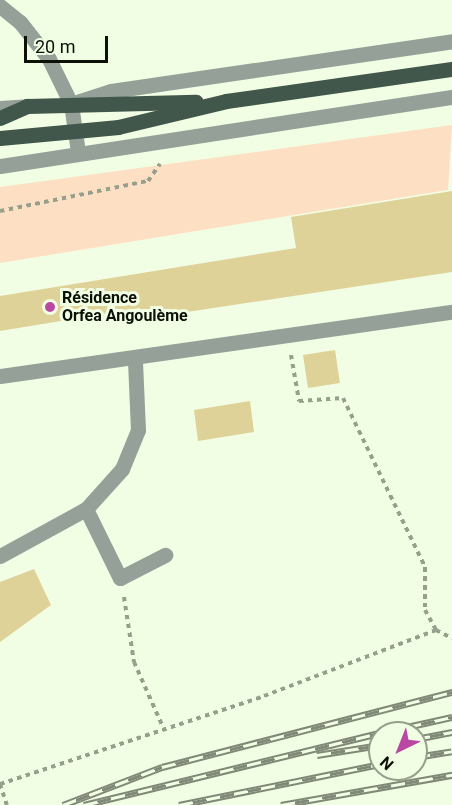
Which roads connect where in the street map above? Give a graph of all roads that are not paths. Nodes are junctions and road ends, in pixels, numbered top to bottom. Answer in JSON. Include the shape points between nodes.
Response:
{"nodes":[{"id":1,"x":0,"y":6,"type":"edge"},
{"id":2,"x":452,"y":41,"type":"edge"},
{"id":3,"x":452,"y":69,"type":"edge"},
{"id":4,"x":452,"y":97,"type":"edge"},
{"id":5,"x":226,"y":101,"type":"junction"},
{"id":6,"x":71,"y":104,"type":"junction"},
{"id":7,"x":27,"y":105,"type":"junction"},
{"id":8,"x":0,"y":108,"type":"edge"},
{"id":9,"x":0,"y":118,"type":"edge"},
{"id":10,"x":76,"y":130,"type":"junction"},
{"id":11,"x":0,"y":138,"type":"edge"},
{"id":12,"x":78,"y":152,"type":"junction"},
{"id":13,"x":0,"y":166,"type":"edge"},
{"id":14,"x":452,"y":312,"type":"edge"},
{"id":15,"x":135,"y":360,"type":"junction"},
{"id":16,"x":0,"y":376,"type":"edge"},
{"id":17,"x":86,"y":509,"type":"junction"},
{"id":18,"x":165,"y":555,"type":"dead end"},
{"id":19,"x":0,"y":556,"type":"edge"}],
"edges":[{"from":1,"to":6,"type":"street","via":[[20,22],[49,59]]},
{"from":2,"to":6,"type":"street","via":[[111,91]]},
{"from":3,"to":5,"type":"main road"},
{"from":4,"to":12,"type":"street"},
{"from":5,"to":6,"type":"main road"},
{"from":5,"to":10,"type":"main road","via":[[118,127]]},
{"from":6,"to":7,"type":"main road"},
{"from":6,"to":10,"type":"street"},
{"from":7,"to":8,"type":"street"},
{"from":7,"to":9,"type":"main road"},
{"from":10,"to":11,"type":"main road"},
{"from":10,"to":12,"type":"street"},
{"from":12,"to":13,"type":"street"},
{"from":14,"to":15,"type":"street"},
{"from":15,"to":16,"type":"street"},
{"from":15,"to":17,"type":"street","via":[[138,430],[122,469]]},
{"from":17,"to":18,"type":"street","via":[[120,578]]},
{"from":17,"to":19,"type":"street"}]}
